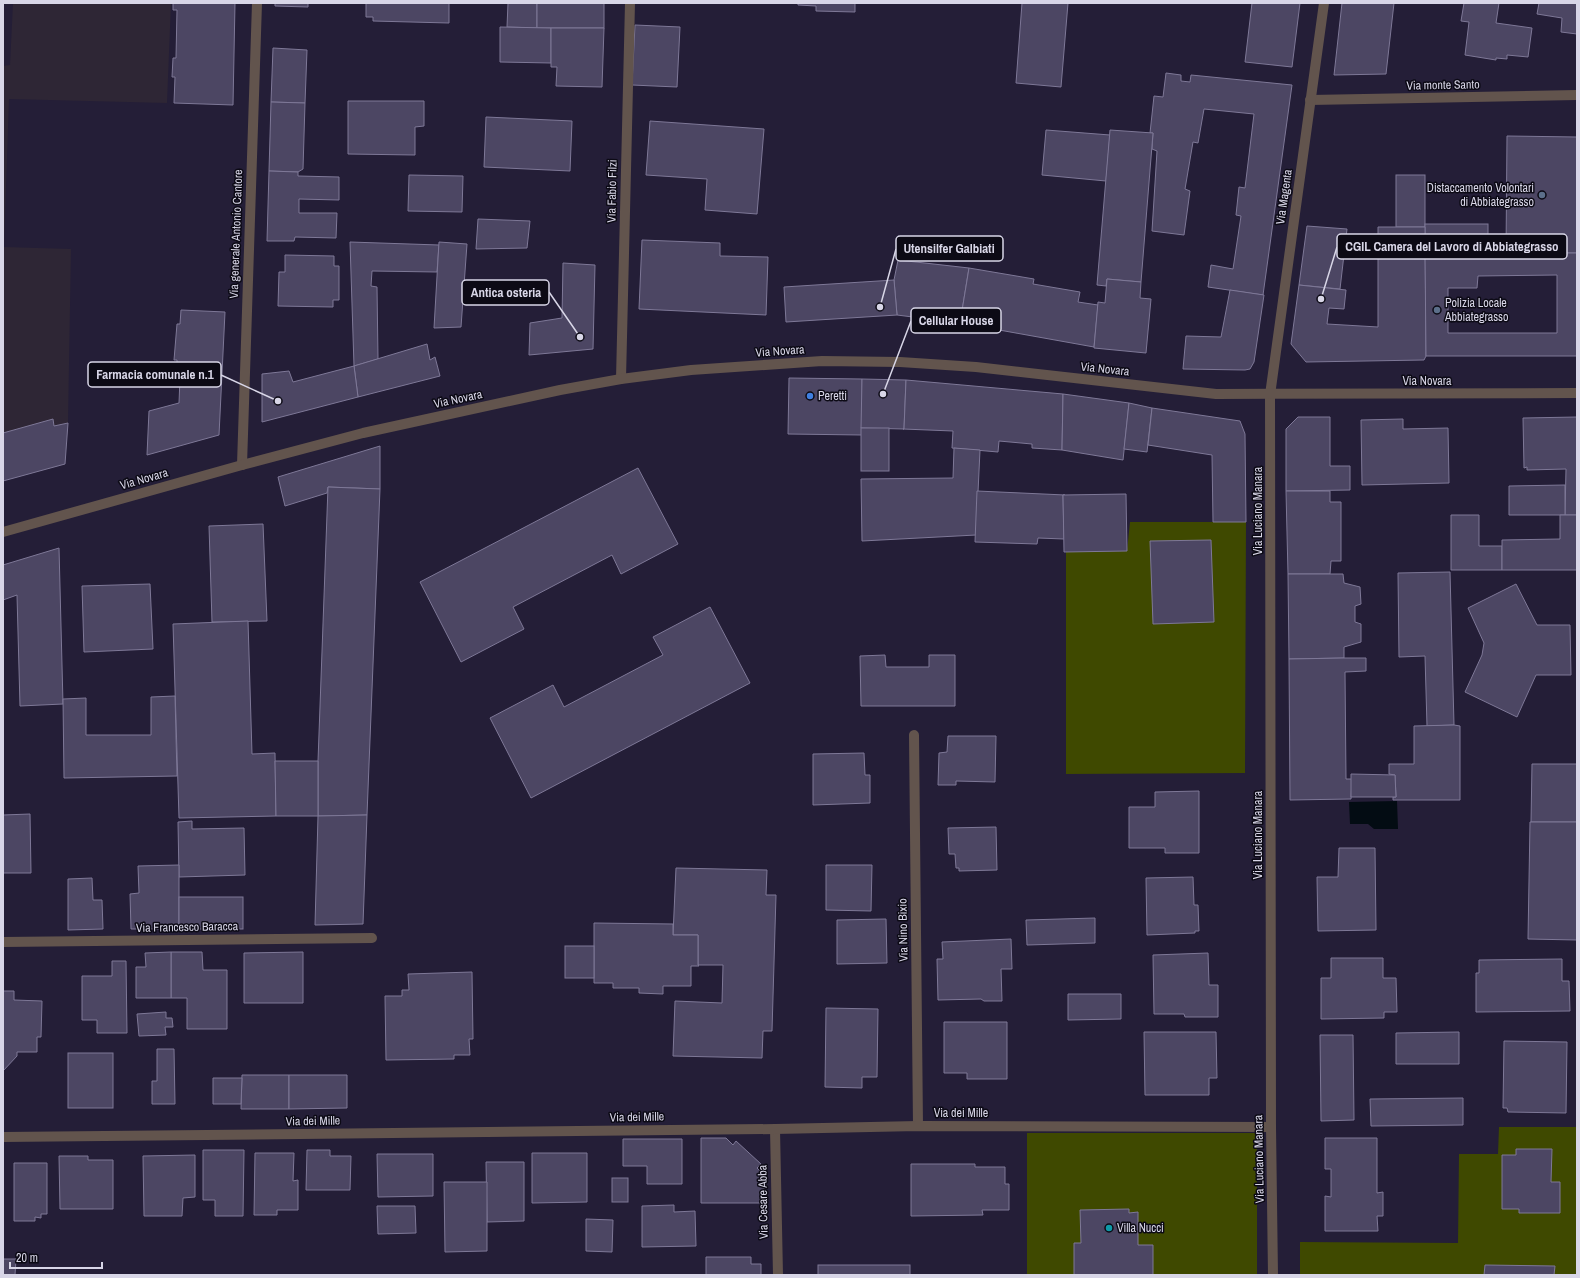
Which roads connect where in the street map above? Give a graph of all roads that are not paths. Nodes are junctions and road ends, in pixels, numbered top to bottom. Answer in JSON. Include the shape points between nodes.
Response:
{"nodes":[{"id":1,"x":257,"y":3,"type":"edge"},
{"id":2,"x":630,"y":3,"type":"edge"},
{"id":3,"x":1324,"y":3,"type":"edge"},
{"id":4,"x":1577,"y":95,"type":"edge"},
{"id":5,"x":1310,"y":100,"type":"junction"},
{"id":6,"x":621,"y":379,"type":"junction"},
{"id":7,"x":1577,"y":393,"type":"edge"},
{"id":8,"x":1270,"y":395,"type":"junction"},
{"id":9,"x":242,"y":465,"type":"junction"},
{"id":10,"x":3,"y":532,"type":"edge"},
{"id":11,"x":914,"y":735,"type":"dead end"},
{"id":12,"x":372,"y":938,"type":"dead end"},
{"id":13,"x":3,"y":942,"type":"edge"},
{"id":14,"x":918,"y":1126,"type":"junction"},
{"id":15,"x":1271,"y":1127,"type":"junction"},
{"id":16,"x":775,"y":1129,"type":"junction"},
{"id":17,"x":3,"y":1137,"type":"edge"},
{"id":18,"x":778,"y":1275,"type":"edge"},
{"id":19,"x":1273,"y":1275,"type":"edge"}],
"edges":[{"from":1,"to":9,"type":"street","name":"Via generale Antonio Cantore"},
{"from":2,"to":6,"type":"street","name":"Via Fabio Filzi"},
{"from":3,"to":5,"type":"street","name":"Via Magenta"},
{"from":4,"to":5,"type":"street","name":"Via monte Santo"},
{"from":5,"to":8,"type":"street","name":"Via Magenta"},
{"from":6,"to":8,"type":"street","name":"Via Novara","via":[[691,370],[822,361],[900,362],[976,367],[1216,394]]},
{"from":6,"to":9,"type":"street","name":"Via Novara","via":[[363,433]]},
{"from":7,"to":8,"type":"street","name":"Via Novara"},
{"from":8,"to":15,"type":"street","name":"Via Luciano Manara"},
{"from":9,"to":10,"type":"street","name":"Via Novara"},
{"from":11,"to":14,"type":"street","name":"Via Nino Bixio"},
{"from":12,"to":13,"type":"street","name":"Via Francesco Baracca"},
{"from":14,"to":15,"type":"street","name":"Via dei Mille"},
{"from":14,"to":16,"type":"street","name":"Via dei Mille"},
{"from":15,"to":19,"type":"street","name":"Via Luciano Manara"},
{"from":16,"to":17,"type":"street","name":"Via dei Mille"},
{"from":16,"to":18,"type":"street","name":"Via Cesare Abba"}]}
